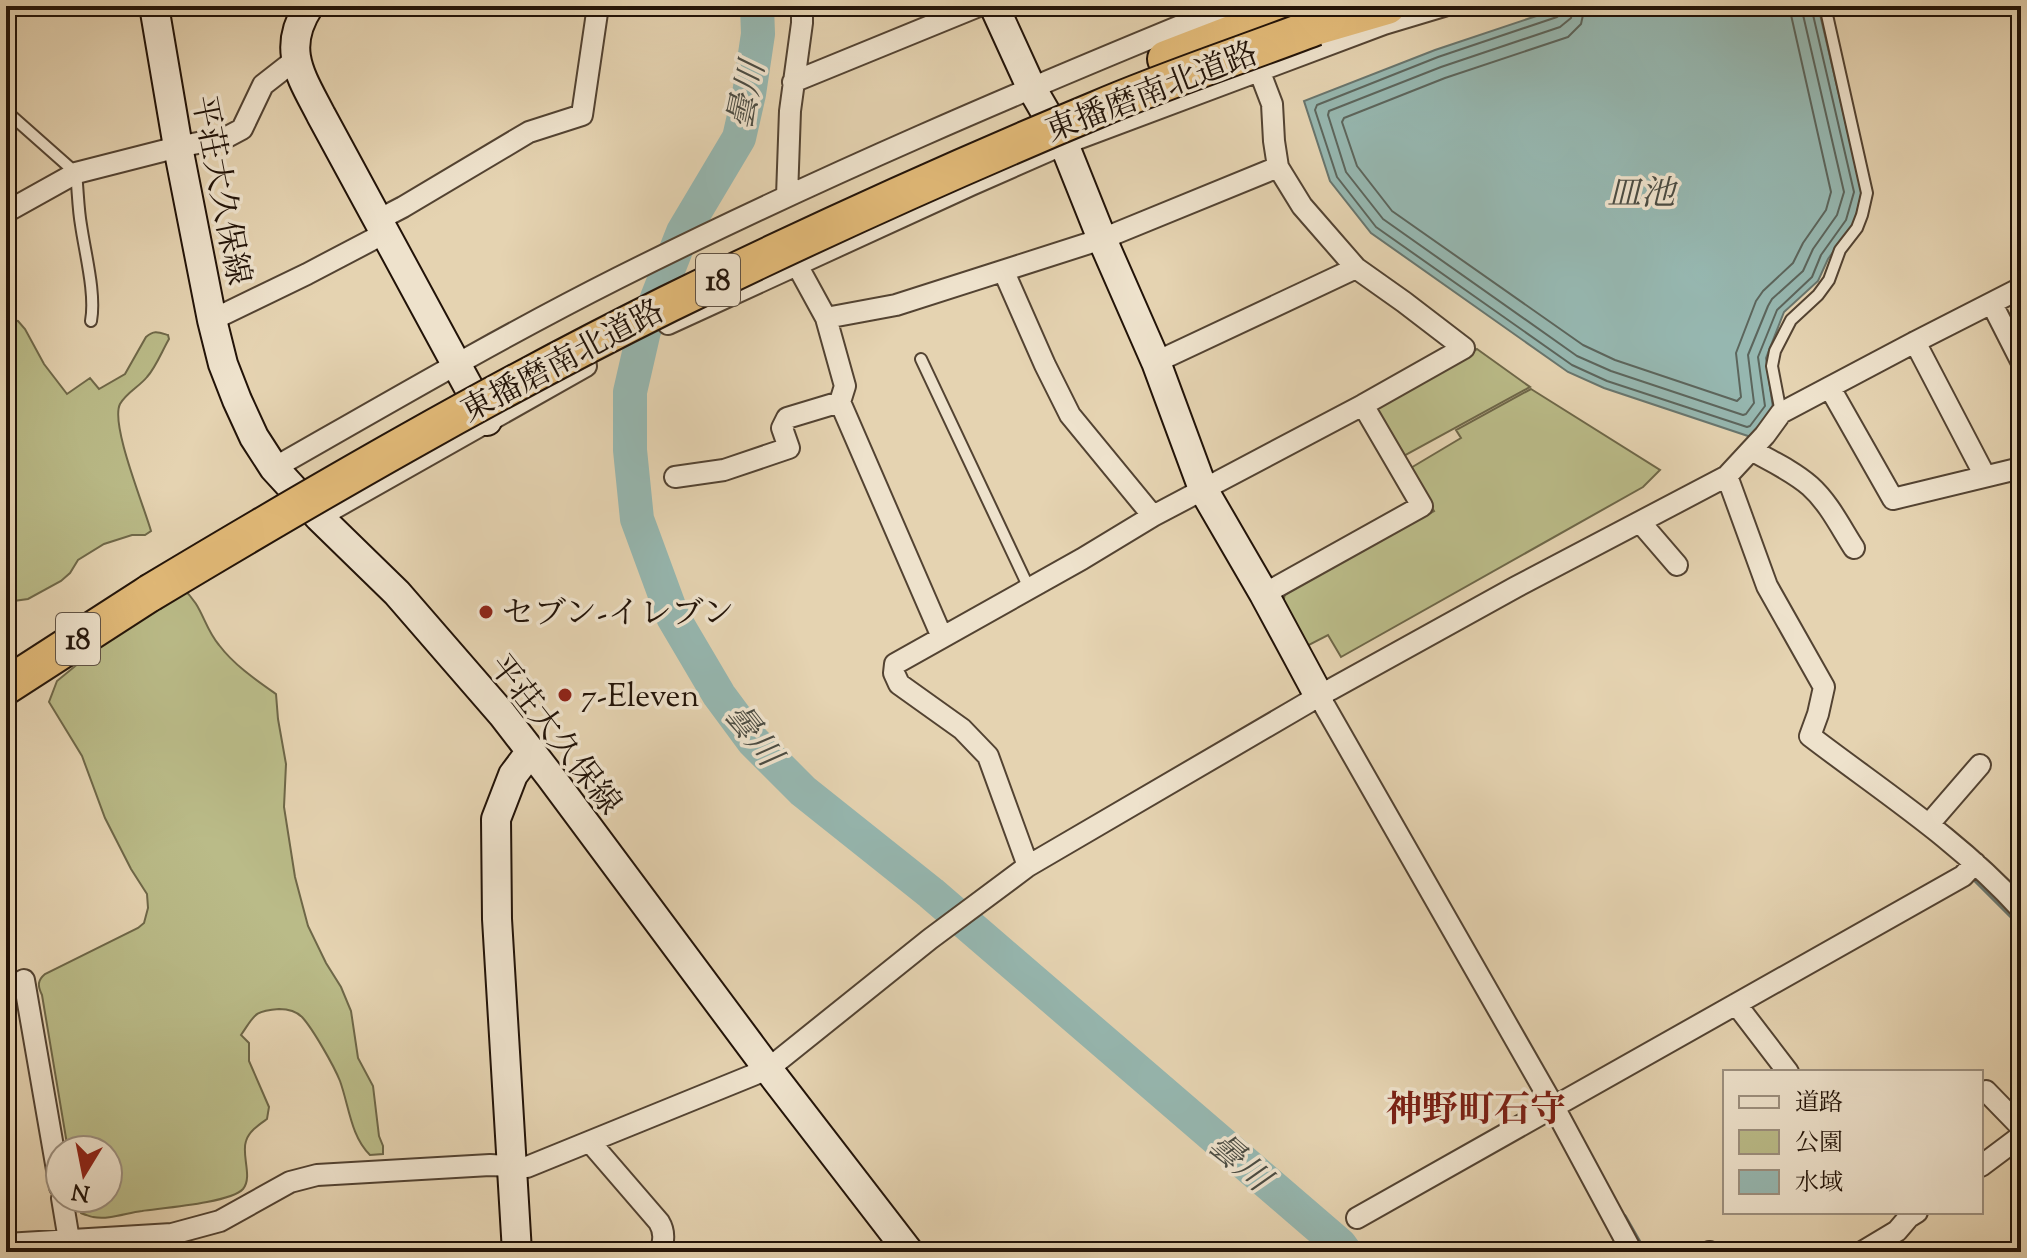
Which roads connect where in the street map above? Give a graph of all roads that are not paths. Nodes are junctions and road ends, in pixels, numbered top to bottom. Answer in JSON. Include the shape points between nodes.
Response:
{"nodes":[{"id":1,"x":154,"y":6,"type":"edge"},
{"id":2,"x":309,"y":6,"type":"edge"},
{"id":3,"x":598,"y":6,"type":"edge"},
{"id":4,"x":802,"y":6,"type":"edge"},
{"id":5,"x":979,"y":6,"type":"edge"},
{"id":6,"x":994,"y":6,"type":"edge"},
{"id":7,"x":1279,"y":6,"type":"edge"},
{"id":8,"x":1372,"y":6,"type":"edge"},
{"id":9,"x":1387,"y":6,"type":"edge"},
{"id":10,"x":1444,"y":6,"type":"edge"},
{"id":11,"x":1825,"y":6,"type":"edge"},
{"id":12,"x":1225,"y":7,"type":"edge"},
{"id":13,"x":1310,"y":17,"type":"edge"},
{"id":14,"x":1166,"y":59,"type":"junction"},
{"id":15,"x":295,"y":60,"type":"junction"},
{"id":16,"x":1259,"y":70,"type":"junction"},
{"id":17,"x":793,"y":82,"type":"junction"},
{"id":18,"x":1031,"y":87,"type":"junction"},
{"id":19,"x":6,"y":111,"type":"edge"},
{"id":20,"x":1064,"y":144,"type":"junction"},
{"id":21,"x":178,"y":147,"type":"junction"},
{"id":22,"x":1278,"y":167,"type":"junction"},
{"id":23,"x":76,"y":173,"type":"junction"},
{"id":24,"x":787,"y":196,"type":"junction"},
{"id":25,"x":6,"y":212,"type":"edge"},
{"id":26,"x":382,"y":227,"type":"junction"},
{"id":27,"x":1102,"y":239,"type":"junction"},
{"id":28,"x":797,"y":265,"type":"junction"},
{"id":29,"x":1356,"y":268,"type":"junction"},
{"id":30,"x":1004,"y":272,"type":"junction"},
{"id":31,"x":2021,"y":288,"type":"edge"},
{"id":32,"x":1992,"y":304,"type":"junction"},
{"id":33,"x":826,"y":318,"type":"junction"},
{"id":34,"x":212,"y":320,"type":"junction"},
{"id":35,"x":91,"y":321,"type":"dead end"},
{"id":36,"x":1915,"y":342,"type":"junction"},
{"id":37,"x":921,"y":359,"type":"dead end"},
{"id":38,"x":2021,"y":361,"type":"edge"},
{"id":39,"x":1156,"y":362,"type":"junction"},
{"id":40,"x":456,"y":364,"type":"junction"},
{"id":41,"x":1830,"y":388,"type":"junction"},
{"id":42,"x":840,"y":402,"type":"junction"},
{"id":43,"x":1363,"y":405,"type":"junction"},
{"id":44,"x":1781,"y":413,"type":"junction"},
{"id":45,"x":487,"y":421,"type":"junction"},
{"id":46,"x":1751,"y":450,"type":"junction"},
{"id":47,"x":274,"y":468,"type":"junction"},
{"id":48,"x":2021,"y":468,"type":"edge"},
{"id":49,"x":1727,"y":476,"type":"junction"},
{"id":50,"x":1985,"y":476,"type":"junction"},
{"id":51,"x":675,"y":477,"type":"dead end"},
{"id":52,"x":1203,"y":489,"type":"junction"},
{"id":53,"x":1153,"y":516,"type":"junction"},
{"id":54,"x":319,"y":517,"type":"junction"},
{"id":55,"x":1640,"y":522,"type":"junction"},
{"id":56,"x":1854,"y":548,"type":"dead end"},
{"id":57,"x":1677,"y":565,"type":"dead end"},
{"id":58,"x":146,"y":585,"type":"junction"},
{"id":59,"x":1029,"y":588,"type":"junction"},
{"id":60,"x":1264,"y":594,"type":"junction"},
{"id":61,"x":942,"y":637,"type":"junction"},
{"id":62,"x":6,"y":659,"type":"edge"},
{"id":63,"x":6,"y":686,"type":"edge"},
{"id":64,"x":1319,"y":696,"type":"junction"},
{"id":65,"x":531,"y":751,"type":"junction"},
{"id":66,"x":1980,"y":765,"type":"dead end"},
{"id":67,"x":1929,"y":824,"type":"junction"},
{"id":68,"x":1975,"y":863,"type":"junction"},
{"id":69,"x":1028,"y":866,"type":"junction"},
{"id":70,"x":2021,"y":909,"type":"edge"},
{"id":71,"x":6,"y":990,"type":"edge"},
{"id":72,"x":1736,"y":1004,"type":"junction"},
{"id":73,"x":768,"y":1069,"type":"junction"},
{"id":74,"x":1786,"y":1070,"type":"edge"},
{"id":75,"x":1986,"y":1091,"type":"dead end"},
{"id":76,"x":1554,"y":1107,"type":"junction"},
{"id":77,"x":2021,"y":1127,"type":"edge"},
{"id":78,"x":51,"y":1134,"type":"edge"},
{"id":79,"x":2021,"y":1136,"type":"edge"},
{"id":80,"x":590,"y":1142,"type":"junction"},
{"id":81,"x":1983,"y":1160,"type":"edge"},
{"id":82,"x":511,"y":1165,"type":"junction"},
{"id":83,"x":65,"y":1214,"type":"edge"},
{"id":84,"x":1910,"y":1214,"type":"edge"},
{"id":85,"x":1357,"y":1218,"type":"dead end"},
{"id":86,"x":69,"y":1240,"type":"junction"},
{"id":87,"x":6,"y":1244,"type":"edge"},
{"id":88,"x":517,"y":1252,"type":"edge"},
{"id":89,"x":660,"y":1252,"type":"edge"},
{"id":90,"x":909,"y":1252,"type":"edge"},
{"id":91,"x":1632,"y":1252,"type":"edge"},
{"id":92,"x":1862,"y":1252,"type":"edge"}],
"edges":[{"from":1,"to":21,"type":"street","name":"平荘大久保線"},
{"from":2,"to":15,"type":"street","via":[[298,26]]},
{"from":3,"to":26,"type":"street","via":[[582,115],[529,132],[403,207]]},
{"from":4,"to":17,"type":"street"},
{"from":5,"to":17,"type":"street"},
{"from":6,"to":18,"type":"street"},
{"from":7,"to":14,"type":"highway","number":"18"},
{"from":8,"to":13,"type":"highway","name":"東播磨南北道路","number":"18"},
{"from":9,"to":13,"type":"highway","number":"18"},
{"from":10,"to":16,"type":"street"},
{"from":11,"to":44,"type":"lane","via":[[1867,193],[1857,228],[1840,250],[1829,280],[1791,320],[1775,351],[1772,366]]},
{"from":12,"to":18,"type":"street"},
{"from":13,"to":14,"type":"highway","name":"東播磨南北道路","number":"18"},
{"from":13,"to":58,"type":"highway","name":"東播磨南北道路","number":"18","bridge":true,"via":[[805,238],[694,292]]},
{"from":14,"to":58,"type":"highway","name":"東播磨南北道路","number":"18","via":[[806,218],[538,350],[278,495]]},
{"from":15,"to":21,"type":"street","via":[[263,85],[242,129]]},
{"from":15,"to":26,"type":"street"},
{"from":16,"to":20,"type":"street"},
{"from":16,"to":22,"type":"street","via":[[1272,104]]},
{"from":17,"to":24,"type":"street"},
{"from":18,"to":20,"type":"street"},
{"from":18,"to":24,"type":"street"},
{"from":19,"to":23,"type":"lane"},
{"from":20,"to":27,"type":"street"},
{"from":20,"to":28,"type":"street"},
{"from":21,"to":23,"type":"street"},
{"from":21,"to":34,"type":"street","name":"平荘大久保線"},
{"from":22,"to":27,"type":"street"},
{"from":22,"to":29,"type":"street","via":[[1302,206]]},
{"from":23,"to":25,"type":"street"},
{"from":23,"to":35,"type":"lane"},
{"from":24,"to":40,"type":"street"},
{"from":26,"to":34,"type":"street","via":[[307,274]]},
{"from":26,"to":40,"type":"street"},
{"from":27,"to":30,"type":"street"},
{"from":27,"to":39,"type":"street"},
{"from":28,"to":33,"type":"street"},
{"from":28,"to":45,"type":"street","via":[[677,319]]},
{"from":29,"to":39,"type":"street"},
{"from":29,"to":43,"type":"street","via":[[1464,348]]},
{"from":30,"to":33,"type":"street","via":[[896,305]]},
{"from":30,"to":53,"type":"street","via":[[1070,415]]},
{"from":31,"to":32,"type":"street"},
{"from":32,"to":36,"type":"street"},
{"from":32,"to":38,"type":"street"},
{"from":33,"to":42,"type":"street","via":[[845,386]]},
{"from":34,"to":47,"type":"street","name":"平荘大久保線","via":[[237,400]]},
{"from":36,"to":41,"type":"street"},
{"from":36,"to":50,"type":"street"},
{"from":37,"to":59,"type":"lane"},
{"from":39,"to":52,"type":"street"},
{"from":40,"to":45,"type":"street"},
{"from":40,"to":47,"type":"street"},
{"from":41,"to":44,"type":"street"},
{"from":41,"to":50,"type":"street","via":[[1893,499]]},
{"from":42,"to":51,"type":"street","via":[[787,418],[782,428],[789,448],[724,470]]},
{"from":42,"to":61,"type":"street"},
{"from":43,"to":52,"type":"street"},
{"from":43,"to":60,"type":"street","via":[[1422,506]]},
{"from":44,"to":46,"type":"street"},
{"from":45,"to":54,"type":"street"},
{"from":46,"to":49,"type":"street"},
{"from":46,"to":56,"type":"street","via":[[1810,486]]},
{"from":47,"to":54,"type":"street","name":"平荘大久保線"},
{"from":48,"to":50,"type":"street"},
{"from":49,"to":55,"type":"street"},
{"from":49,"to":67,"type":"street","via":[[1767,586],[1824,687],[1810,736]]},
{"from":52,"to":53,"type":"street"},
{"from":52,"to":60,"type":"street"},
{"from":53,"to":59,"type":"street"},
{"from":54,"to":65,"type":"street","name":"平荘大久保線","via":[[397,593]]},
{"from":55,"to":57,"type":"street"},
{"from":55,"to":64,"type":"street"},
{"from":58,"to":62,"type":"highway","name":"東播磨南北道路","number":"18"},
{"from":58,"to":63,"type":"highway","name":"東播磨南北道路","number":"18"},
{"from":59,"to":61,"type":"street"},
{"from":60,"to":64,"type":"street"},
{"from":61,"to":69,"type":"street","via":[[895,664],[894,673],[899,684],[962,729],[988,756]]},
{"from":64,"to":69,"type":"street"},
{"from":64,"to":76,"type":"street"},
{"from":65,"to":73,"type":"street","name":"平荘大久保線"},
{"from":65,"to":82,"type":"street","via":[[513,775],[496,819]]},
{"from":66,"to":67,"type":"street"},
{"from":67,"to":68,"type":"street"},
{"from":68,"to":70,"type":"street"},
{"from":68,"to":72,"type":"street","via":[[1963,876]]},
{"from":69,"to":73,"type":"street"},
{"from":71,"to":78,"type":"street","via":[[24,980]]},
{"from":72,"to":74,"type":"street"},
{"from":72,"to":76,"type":"street"},
{"from":73,"to":80,"type":"street"},
{"from":73,"to":90,"type":"street","name":"平荘大久保線"},
{"from":75,"to":77,"type":"street"},
{"from":76,"to":85,"type":"street"},
{"from":76,"to":91,"type":"street"},
{"from":79,"to":81,"type":"street"},
{"from":80,"to":82,"type":"street","via":[[527,1167]]},
{"from":80,"to":89,"type":"street","via":[[659,1222]]},
{"from":82,"to":86,"type":"street","via":[[317,1175],[290,1182],[220,1221],[172,1234]]},
{"from":82,"to":88,"type":"street"},
{"from":83,"to":86,"type":"street"},
{"from":84,"to":92,"type":"street","via":[[1897,1231]]},
{"from":86,"to":87,"type":"street"}]}
